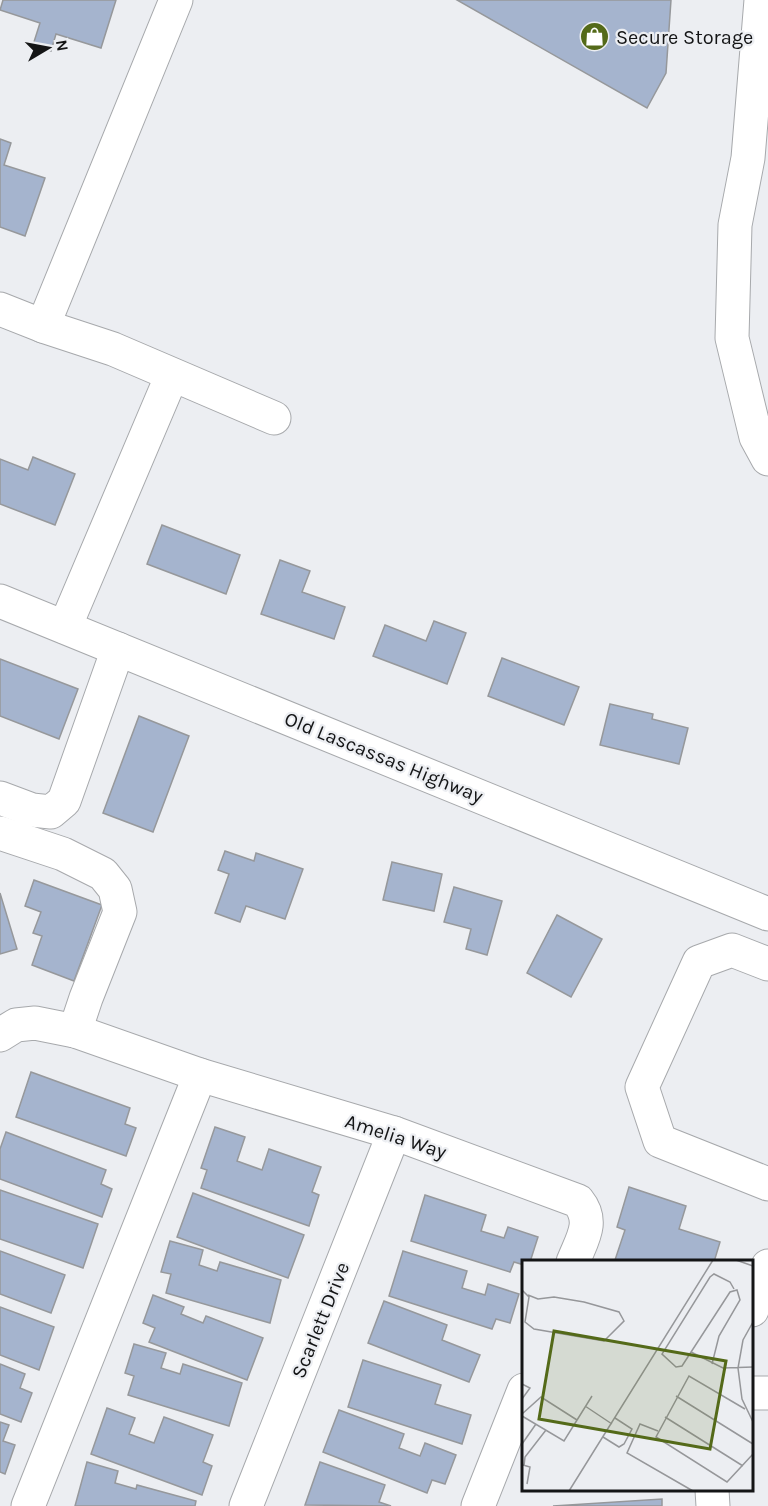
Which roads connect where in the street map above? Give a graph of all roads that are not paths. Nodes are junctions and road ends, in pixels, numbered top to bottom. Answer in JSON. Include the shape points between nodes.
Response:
{"nodes":[{"id":1,"x":176,"y":0,"type":"edge"},
{"id":2,"x":761,"y":0,"type":"edge"},
{"id":3,"x":0,"y":309,"type":"edge"},
{"id":4,"x":43,"y":326,"type":"junction"},
{"id":5,"x":172,"y":375,"type":"junction"},
{"id":6,"x":274,"y":418,"type":"dead end"},
{"id":7,"x":768,"y":459,"type":"edge"},
{"id":8,"x":0,"y":601,"type":"edge"},
{"id":9,"x":66,"y":627,"type":"junction"},
{"id":10,"x":118,"y":649,"type":"junction"},
{"id":11,"x":0,"y":798,"type":"edge"},
{"id":12,"x":0,"y":833,"type":"edge"},
{"id":13,"x":768,"y":914,"type":"edge"},
{"id":14,"x":768,"y":964,"type":"edge"},
{"id":15,"x":75,"y":1030,"type":"junction"},
{"id":16,"x":0,"y":1035,"type":"edge"},
{"id":17,"x":200,"y":1075,"type":"junction"},
{"id":18,"x":394,"y":1133,"type":"junction"},
{"id":19,"x":768,"y":1184,"type":"edge"},
{"id":20,"x":574,"y":1260,"type":"edge"},
{"id":21,"x":768,"y":1266,"type":"edge"},
{"id":22,"x":753,"y":1307,"type":"edge"},
{"id":23,"x":522,"y":1395,"type":"edge"},
{"id":24,"x":712,"y":1491,"type":"edge"},
{"id":25,"x":28,"y":1506,"type":"edge"},
{"id":26,"x":246,"y":1506,"type":"edge"},
{"id":27,"x":478,"y":1506,"type":"edge"},
{"id":28,"x":713,"y":1506,"type":"edge"}],
"edges":[{"from":1,"to":4,"type":"street"},
{"from":2,"to":7,"type":"street","via":[[747,158],[735,225],[732,338],[756,437]]},
{"from":3,"to":4,"type":"street"},
{"from":4,"to":5,"type":"street","via":[[113,349]]},
{"from":5,"to":6,"type":"street"},
{"from":5,"to":9,"type":"street"},
{"from":8,"to":9,"type":"street","name":"Old Lascassas Highway"},
{"from":9,"to":10,"type":"street","name":"Old Lascassas Highway"},
{"from":10,"to":11,"type":"street","via":[[64,801],[51,812],[32,810]]},
{"from":10,"to":13,"type":"street","name":"Old Lascassas Highway"},
{"from":12,"to":15,"type":"street","via":[[63,854],[103,874],[115,889],[120,912]]},
{"from":14,"to":19,"type":"street","via":[[732,950],[699,962],[642,1087],[660,1141]]},
{"from":15,"to":16,"type":"street","name":"Amelia Way","via":[[16,1024]]},
{"from":15,"to":17,"type":"street","name":"Amelia Way"},
{"from":17,"to":18,"type":"street","name":"Amelia Way"},
{"from":17,"to":25,"type":"street"},
{"from":18,"to":20,"type":"street","name":"Amelia Way","via":[[578,1200],[586,1211],[587,1226]]},
{"from":18,"to":26,"type":"street","name":"Scarlett Drive"},
{"from":21,"to":22,"type":"street"},
{"from":23,"to":27,"type":"street"},
{"from":24,"to":28,"type":"street"}]}
